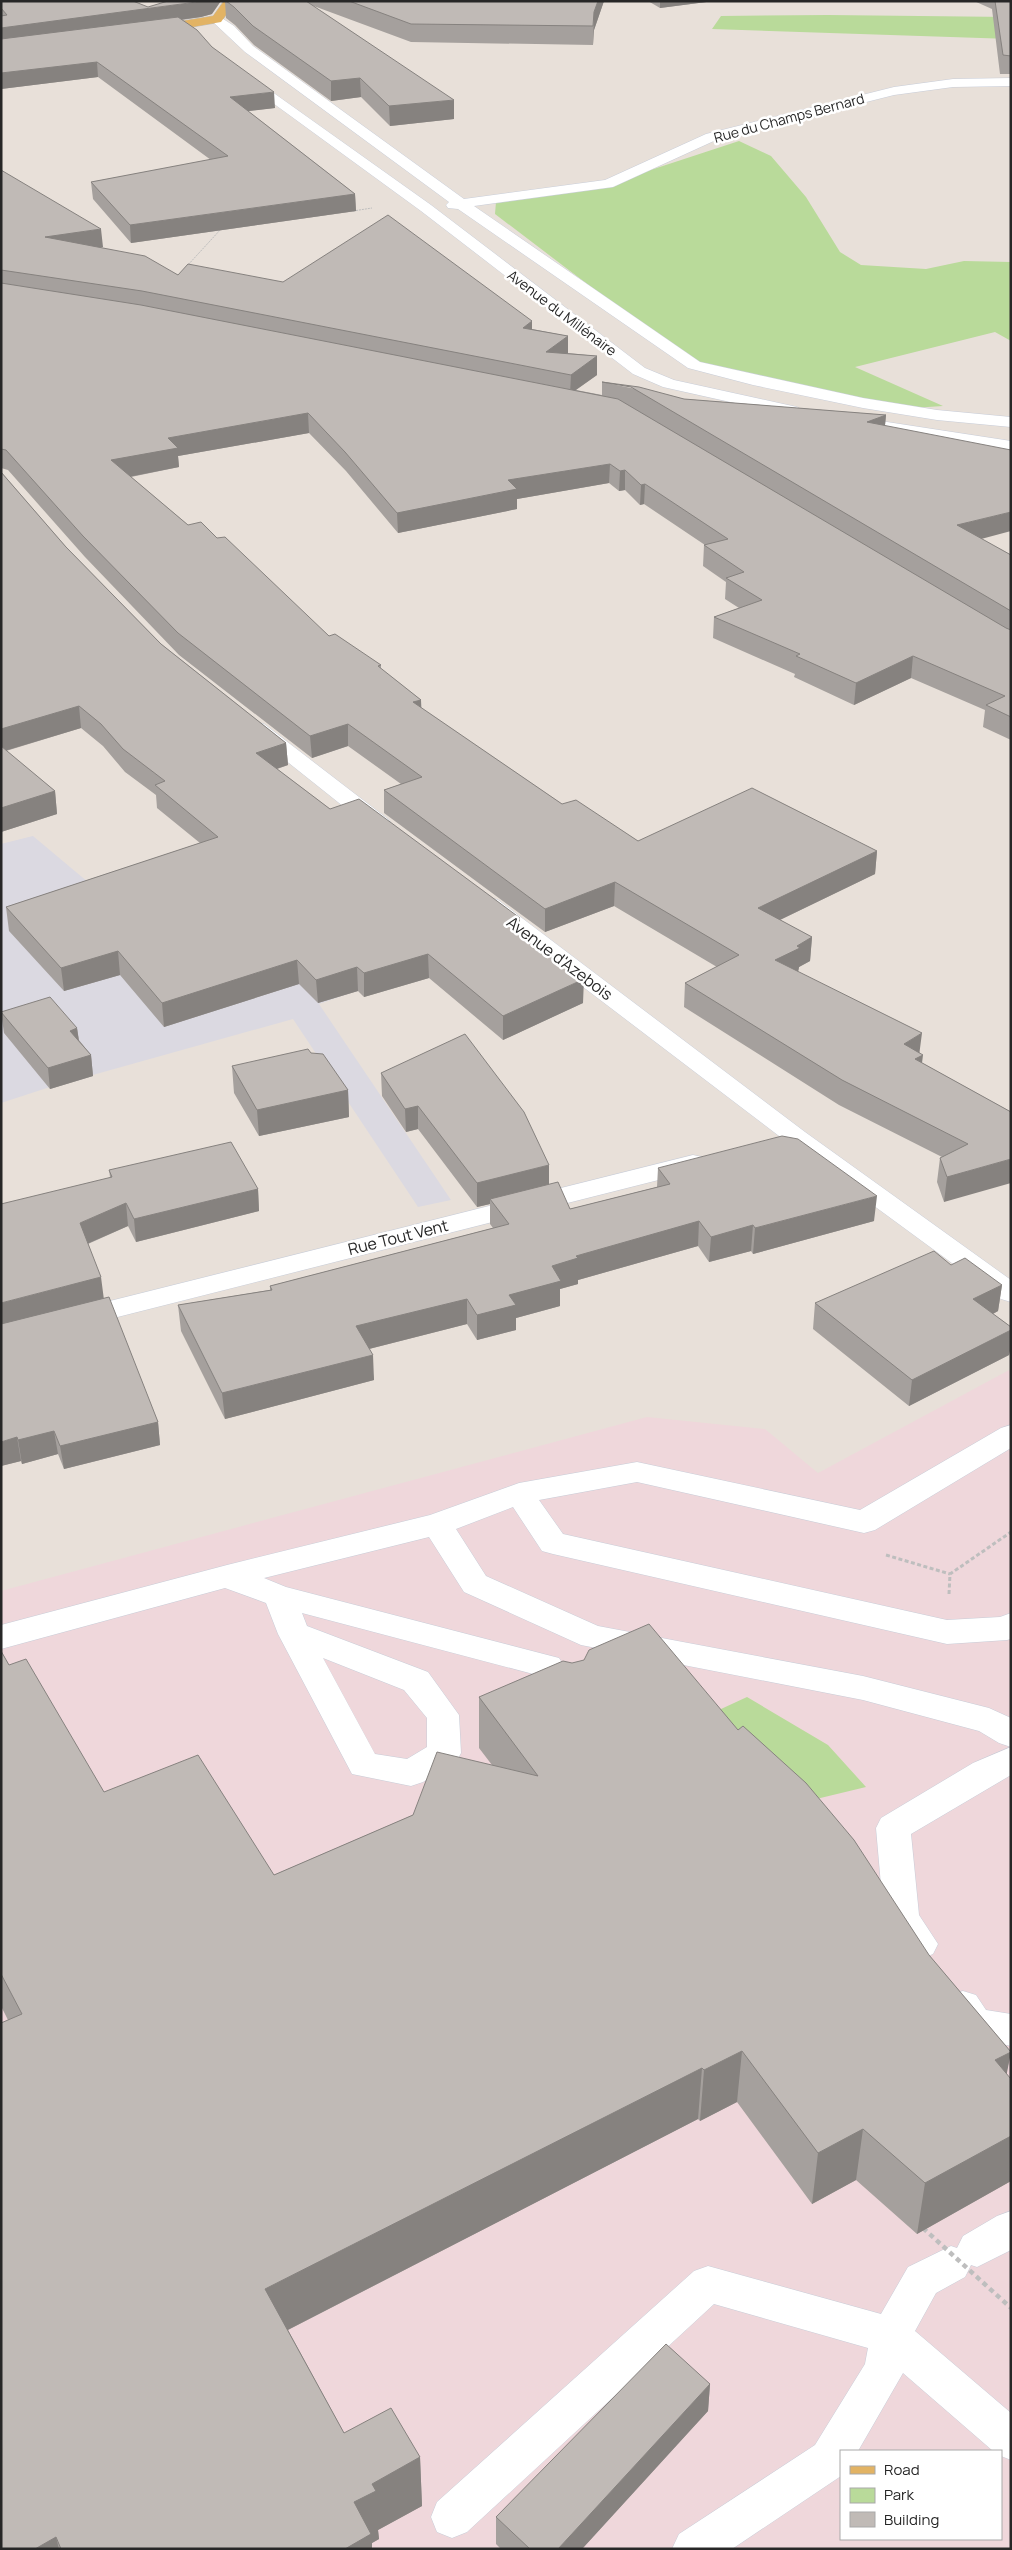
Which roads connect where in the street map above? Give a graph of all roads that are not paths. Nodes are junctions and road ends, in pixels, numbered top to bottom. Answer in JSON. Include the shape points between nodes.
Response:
{"nodes":[{"id":1,"x":230,"y":1,"type":"edge"},
{"id":2,"x":217,"y":19,"type":"junction"},
{"id":3,"x":182,"y":26,"type":"junction"},
{"id":4,"x":142,"y":31,"type":"edge"},
{"id":5,"x":198,"y":38,"type":"edge"},
{"id":6,"x":231,"y":67,"type":"edge"},
{"id":7,"x":280,"y":72,"type":"junction"},
{"id":8,"x":246,"y":77,"type":"junction"},
{"id":9,"x":1011,"y":82,"type":"edge"},
{"id":10,"x":461,"y":204,"type":"junction"},
{"id":11,"x":422,"y":205,"type":"junction"},
{"id":12,"x":694,"y":365,"type":"junction"},
{"id":13,"x":669,"y":384,"type":"junction"},
{"id":14,"x":654,"y":397,"type":"edge"},
{"id":15,"x":745,"y":417,"type":"edge"},
{"id":16,"x":1011,"y":422,"type":"edge"},
{"id":17,"x":1011,"y":446,"type":"edge"},
{"id":18,"x":994,"y":460,"type":"edge"},
{"id":19,"x":238,"y":713,"type":"edge"},
{"id":20,"x":402,"y":840,"type":"edge"},
{"id":21,"x":473,"y":893,"type":"edge"},
{"id":22,"x":796,"y":1137,"type":"junction"},
{"id":23,"x":767,"y":1144,"type":"edge"},
{"id":24,"x":718,"y":1157,"type":"edge"},
{"id":25,"x":1011,"y":1293,"type":"edge"},
{"id":26,"x":50,"y":1325,"type":"edge"},
{"id":27,"x":1011,"y":1435,"type":"edge"},
{"id":28,"x":520,"y":1493,"type":"junction"},
{"id":29,"x":437,"y":1524,"type":"junction"},
{"id":30,"x":227,"y":1576,"type":"junction"},
{"id":31,"x":279,"y":1596,"type":"junction"},
{"id":32,"x":1011,"y":1625,"type":"edge"},
{"id":33,"x":294,"y":1634,"type":"junction"},
{"id":34,"x":1,"y":1637,"type":"edge"},
{"id":35,"x":570,"y":1700,"type":"edge"},
{"id":36,"x":1011,"y":1734,"type":"edge"},
{"id":37,"x":1011,"y":1760,"type":"edge"},
{"id":38,"x":1011,"y":2030,"type":"edge"},
{"id":39,"x":1011,"y":2229,"type":"edge"},
{"id":40,"x":892,"y":2336,"type":"junction"},
{"id":41,"x":1011,"y":2440,"type":"edge"},
{"id":42,"x":452,"y":2517,"type":"dead end"},
{"id":43,"x":694,"y":2549,"type":"edge"}],
"edges":[{"from":1,"to":2,"type":"main road"},
{"from":2,"to":3,"type":"main road"},
{"from":2,"to":7,"type":"street","name":"Avenue du Millénaire"},
{"from":3,"to":4,"type":"main road"},
{"from":3,"to":5,"type":"street"},
{"from":6,"to":8,"type":"street","name":"Avenue du Millénaire"},
{"from":7,"to":8,"type":"street"},
{"from":7,"to":10,"type":"street","name":"Avenue du Millénaire"},
{"from":8,"to":11,"type":"street","name":"Avenue du Millénaire"},
{"from":9,"to":10,"type":"street","name":"Rue du Champs Bernard","via":[[953,83],[894,91],[712,137],[608,184]]},
{"from":10,"to":11,"type":"street","name":"Rue du Champs Bernard"},
{"from":10,"to":12,"type":"street","name":"Avenue du Millénaire"},
{"from":11,"to":13,"type":"street","name":"Avenue du Millénaire","via":[[639,371]]},
{"from":12,"to":13,"type":"street"},
{"from":12,"to":16,"type":"street","name":"Avenue du Millénaire","via":[[869,406]]},
{"from":13,"to":14,"type":"street"},
{"from":13,"to":15,"type":"street","name":"Avenue du Millénaire","via":[[808,419]]},
{"from":17,"to":18,"type":"street","via":[[861,428]]},
{"from":19,"to":20,"type":"street"},
{"from":21,"to":22,"type":"street","name":"Avenue d'Azebois"},
{"from":22,"to":23,"type":"street"},
{"from":22,"to":25,"type":"street","name":"Avenue d'Azebois"},
{"from":24,"to":26,"type":"street","name":"Rue Tout Vent"},
{"from":27,"to":28,"type":"street","via":[[864,1522],[637,1472]]},
{"from":28,"to":29,"type":"street"},
{"from":28,"to":32,"type":"street","via":[[553,1543],[947,1632],[1007,1628]]},
{"from":29,"to":30,"type":"street"},
{"from":29,"to":36,"type":"street","via":[[474,1584],[592,1637],[863,1688],[989,1721]]},
{"from":30,"to":31,"type":"street"},
{"from":30,"to":34,"type":"street"},
{"from":31,"to":33,"type":"street"},
{"from":31,"to":35,"type":"street","via":[[548,1666]]},
{"from":33,"to":33,"type":"street","via":[[416,1681],[443,1715],[444,1753],[411,1772],[364,1765]]},
{"from":37,"to":38,"type":"street","via":[[985,1772],[893,1828],[902,1919],[975,2024]]},
{"from":39,"to":40,"type":"street","via":[[922,2280]]},
{"from":40,"to":41,"type":"street"},
{"from":40,"to":42,"type":"street","via":[[708,2284]]},
{"from":40,"to":43,"type":"street","via":[[884,2370],[830,2459]]}]}
